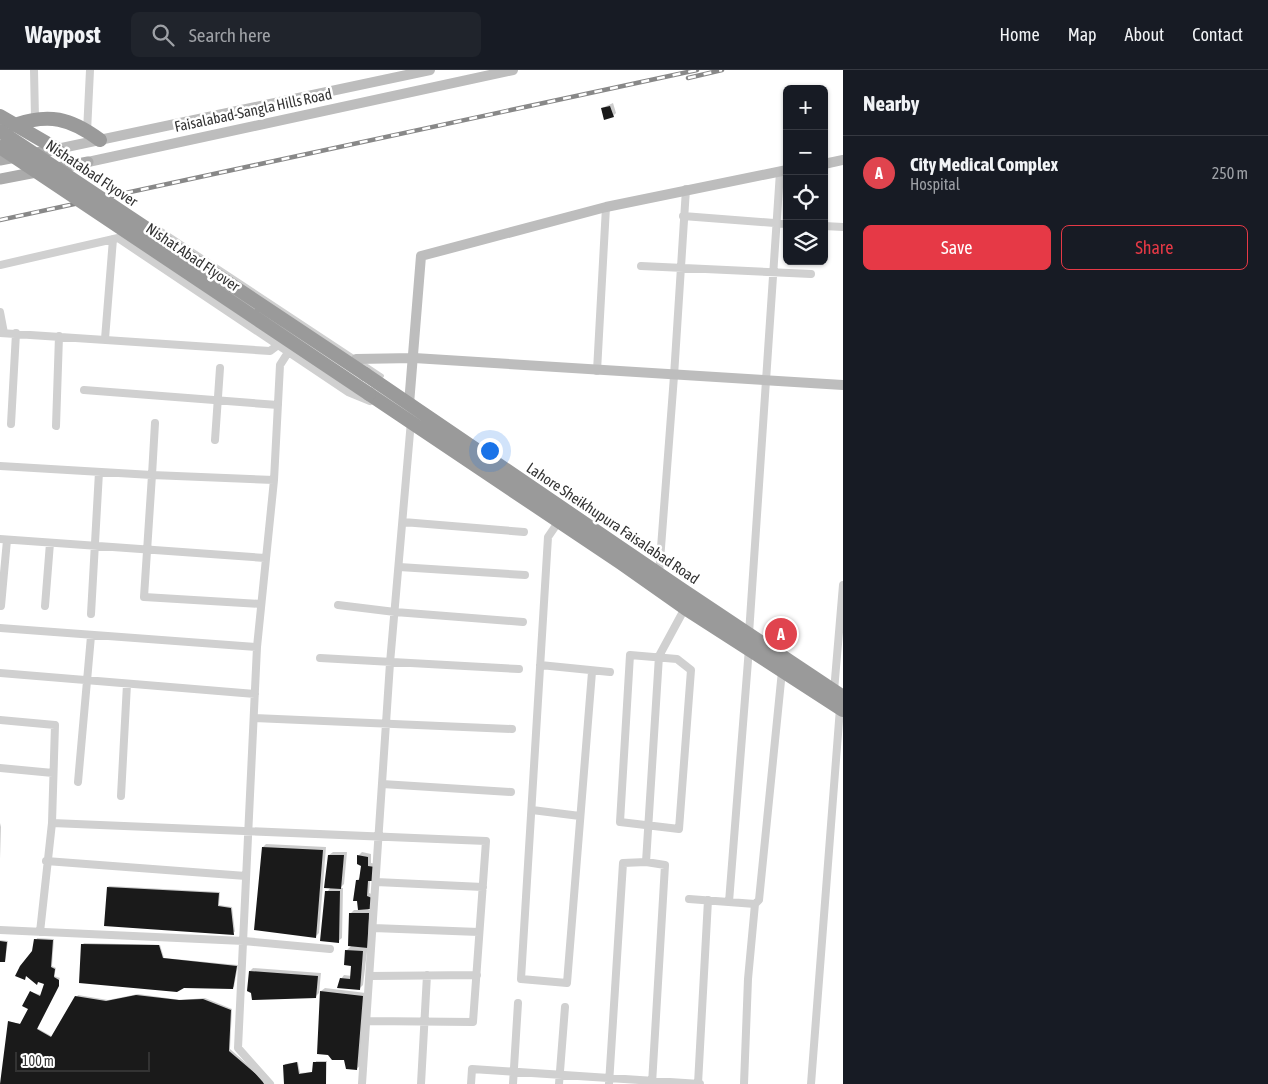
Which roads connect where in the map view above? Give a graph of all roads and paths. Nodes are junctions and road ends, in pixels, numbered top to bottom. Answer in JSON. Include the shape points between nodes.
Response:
{"nodes":[{"id":1,"x":34,"y":70,"type":"edge"},
{"id":2,"x":90,"y":70,"type":"edge"},
{"id":3,"x":430,"y":70,"type":"edge"},
{"id":4,"x":512,"y":70,"type":"edge"},
{"id":5,"x":0,"y":116,"type":"edge"},
{"id":6,"x":35,"y":118,"type":"junction"},
{"id":7,"x":14,"y":125,"type":"junction"},
{"id":8,"x":0,"y":131,"type":"edge"},
{"id":9,"x":86,"y":132,"type":"junction"},
{"id":10,"x":100,"y":140,"type":"junction"},
{"id":11,"x":0,"y":147,"type":"edge"},
{"id":12,"x":57,"y":149,"type":"junction"},
{"id":13,"x":0,"y":160,"type":"edge"},
{"id":14,"x":843,"y":160,"type":"edge"},
{"id":15,"x":88,"y":162,"type":"joint"},
{"id":16,"x":828,"y":163,"type":"edge"},
{"id":17,"x":783,"y":171,"type":"edge"},
{"id":18,"x":0,"y":179,"type":"edge"},
{"id":19,"x":686,"y":189,"type":"junction"},
{"id":20,"x":606,"y":207,"type":"junction"},
{"id":21,"x":683,"y":216,"type":"junction"},
{"id":22,"x":148,"y":221,"type":"dead end"},
{"id":23,"x":776,"y":223,"type":"junction"},
{"id":24,"x":783,"y":224,"type":"edge"},
{"id":25,"x":828,"y":226,"type":"edge"},
{"id":26,"x":843,"y":228,"type":"edge"},
{"id":27,"x":113,"y":239,"type":"junction"},
{"id":28,"x":0,"y":265,"type":"edge"},
{"id":29,"x":641,"y":266,"type":"dead end"},
{"id":30,"x":680,"y":267,"type":"junction"},
{"id":31,"x":773,"y":272,"type":"junction"},
{"id":32,"x":811,"y":274,"type":"dead end"},
{"id":33,"x":0,"y":312,"type":"edge"},
{"id":34,"x":2,"y":333,"type":"edge"},
{"id":35,"x":16,"y":333,"type":"junction"},
{"id":36,"x":58,"y":336,"type":"junction"},
{"id":37,"x":105,"y":339,"type":"junction"},
{"id":38,"x":278,"y":344,"type":"junction"},
{"id":39,"x":289,"y":351,"type":"junction"},
{"id":40,"x":414,"y":358,"type":"junction"},
{"id":41,"x":356,"y":359,"type":"junction"},
{"id":42,"x":220,"y":368,"type":"dead end"},
{"id":43,"x":597,"y":371,"type":"junction"},
{"id":44,"x":365,"y":374,"type":"joint"},
{"id":45,"x":382,"y":376,"type":"dead end"},
{"id":46,"x":674,"y":376,"type":"junction"},
{"id":47,"x":766,"y":382,"type":"junction"},
{"id":48,"x":843,"y":385,"type":"edge"},
{"id":49,"x":84,"y":390,"type":"dead end"},
{"id":50,"x":368,"y":394,"type":"joint"},
{"id":51,"x":218,"y":401,"type":"junction"},
{"id":52,"x":278,"y":405,"type":"junction"},
{"id":53,"x":403,"y":408,"type":"junction"},
{"id":54,"x":411,"y":421,"type":"junction"},
{"id":55,"x":155,"y":423,"type":"dead end"},
{"id":56,"x":12,"y":424,"type":"dead end"},
{"id":57,"x":56,"y":426,"type":"dead end"},
{"id":58,"x":216,"y":440,"type":"dead end"},
{"id":59,"x":0,"y":466,"type":"edge"},
{"id":60,"x":100,"y":472,"type":"junction"},
{"id":61,"x":152,"y":475,"type":"junction"},
{"id":62,"x":274,"y":480,"type":"junction"},
{"id":63,"x":559,"y":521,"type":"junction"},
{"id":64,"x":403,"y":522,"type":"junction"},
{"id":65,"x":524,"y":532,"type":"dead end"},
{"id":66,"x":3,"y":539,"type":"edge"},
{"id":67,"x":50,"y":543,"type":"junction"},
{"id":68,"x":95,"y":547,"type":"junction"},
{"id":69,"x":147,"y":551,"type":"junction"},
{"id":70,"x":265,"y":558,"type":"junction"},
{"id":71,"x":399,"y":567,"type":"junction"},
{"id":72,"x":659,"y":574,"type":"junction"},
{"id":73,"x":525,"y":575,"type":"dead end"},
{"id":74,"x":843,"y":585,"type":"edge"},
{"id":75,"x":261,"y":604,"type":"junction"},
{"id":76,"x":338,"y":605,"type":"dead end"},
{"id":77,"x":2,"y":606,"type":"dead end"},
{"id":78,"x":44,"y":606,"type":"dead end"},
{"id":79,"x":685,"y":608,"type":"junction"},
{"id":80,"x":395,"y":612,"type":"junction"},
{"id":81,"x":91,"y":614,"type":"dead end"},
{"id":82,"x":523,"y":622,"type":"dead end"},
{"id":83,"x":0,"y":628,"type":"edge"},
{"id":84,"x":91,"y":636,"type":"junction"},
{"id":85,"x":749,"y":641,"type":"junction"},
{"id":86,"x":257,"y":647,"type":"junction"},
{"id":87,"x":659,"y":656,"type":"junction"},
{"id":88,"x":320,"y":658,"type":"dead end"},
{"id":89,"x":390,"y":663,"type":"junction"},
{"id":90,"x":540,"y":665,"type":"junction"},
{"id":91,"x":519,"y":669,"type":"dead end"},
{"id":92,"x":782,"y":671,"type":"junction"},
{"id":93,"x":592,"y":672,"type":"junction"},
{"id":94,"x":610,"y":672,"type":"dead end"},
{"id":95,"x":0,"y":673,"type":"edge"},
{"id":96,"x":87,"y":680,"type":"junction"},
{"id":97,"x":127,"y":684,"type":"junction"},
{"id":98,"x":255,"y":694,"type":"junction"},
{"id":99,"x":840,"y":701,"type":"edge"},
{"id":100,"x":254,"y":718,"type":"junction"},
{"id":101,"x":0,"y":720,"type":"edge"},
{"id":102,"x":386,"y":724,"type":"junction"},
{"id":103,"x":512,"y":730,"type":"dead end"},
{"id":104,"x":0,"y":768,"type":"edge"},
{"id":105,"x":53,"y":773,"type":"junction"},
{"id":106,"x":78,"y":782,"type":"dead end"},
{"id":107,"x":382,"y":784,"type":"junction"},
{"id":108,"x":511,"y":792,"type":"dead end"},
{"id":109,"x":121,"y":796,"type":"dead end"},
{"id":110,"x":532,"y":810,"type":"junction"},
{"id":111,"x":580,"y":816,"type":"junction"},
{"id":112,"x":52,"y":823,"type":"junction"},
{"id":113,"x":650,"y":826,"type":"junction"},
{"id":114,"x":250,"y":831,"type":"junction"},
{"id":115,"x":379,"y":837,"type":"junction"},
{"id":116,"x":46,"y":860,"type":"junction"},
{"id":117,"x":646,"y":862,"type":"junction"},
{"id":118,"x":246,"y":876,"type":"junction"},
{"id":119,"x":376,"y":882,"type":"junction"},
{"id":120,"x":483,"y":887,"type":"junction"},
{"id":121,"x":689,"y":899,"type":"dead end"},
{"id":122,"x":708,"y":900,"type":"junction"},
{"id":123,"x":730,"y":902,"type":"junction"},
{"id":124,"x":755,"y":904,"type":"junction"},
{"id":125,"x":373,"y":928,"type":"junction"},
{"id":126,"x":0,"y":930,"type":"edge"},
{"id":127,"x":40,"y":932,"type":"junction"},
{"id":128,"x":480,"y":932,"type":"junction"},
{"id":129,"x":244,"y":941,"type":"junction"},
{"id":130,"x":330,"y":949,"type":"dead end"},
{"id":131,"x":427,"y":975,"type":"junction"},
{"id":132,"x":477,"y":975,"type":"junction"},
{"id":133,"x":370,"y":976,"type":"junction"},
{"id":134,"x":518,"y":1003,"type":"dead end"},
{"id":135,"x":565,"y":1007,"type":"dead end"},
{"id":136,"x":366,"y":1021,"type":"junction"},
{"id":137,"x":424,"y":1021,"type":"junction"},
{"id":138,"x":513,"y":1072,"type":"junction"},
{"id":139,"x":559,"y":1080,"type":"edge"},
{"id":140,"x":609,"y":1082,"type":"edge"},
{"id":141,"x":652,"y":1082,"type":"edge"},
{"id":142,"x":270,"y":1084,"type":"edge"},
{"id":143,"x":362,"y":1084,"type":"edge"},
{"id":144,"x":421,"y":1084,"type":"edge"},
{"id":145,"x":471,"y":1084,"type":"edge"},
{"id":146,"x":513,"y":1084,"type":"edge"},
{"id":147,"x":699,"y":1084,"type":"edge"},
{"id":148,"x":744,"y":1084,"type":"edge"},
{"id":149,"x":811,"y":1084,"type":"edge"}],
"edges":[{"from":1,"to":6,"type":"street"},
{"from":2,"to":9,"type":"street"},
{"from":3,"to":10,"type":"street","name":"Faisalabad-Sangla Hills Road"},
{"from":4,"to":15,"type":"street","name":"Faisalabad-Sangla Hills Road"},
{"from":5,"to":7,"type":"highway"},
{"from":6,"to":7,"type":"highway"},
{"from":6,"to":9,"type":"highway","via":[[58,118]]},
{"from":7,"to":12,"type":"highway"},
{"from":8,"to":44,"type":"highway","name":"Nishatabad Flyover","bridge":true},
{"from":9,"to":10,"type":"highway"},
{"from":10,"to":12,"type":"street","name":"Faisalabad-Sangla Hills Road"},
{"from":11,"to":50,"type":"highway","name":"Nishat Abad Flyover","bridge":true},
{"from":12,"to":13,"type":"main road","name":"Faisalabad-Sangla Hills Road"},
{"from":14,"to":16,"type":"street"},
{"from":15,"to":18,"type":"main road","name":"Faisalabad-Sangla Hills Road"},
{"from":17,"to":19,"type":"street"},
{"from":17,"to":23,"type":"street"},
{"from":19,"to":20,"type":"street"},
{"from":19,"to":21,"type":"street"},
{"from":20,"to":40,"type":"street","via":[[421,256]]},
{"from":20,"to":43,"type":"street"},
{"from":21,"to":23,"type":"street"},
{"from":21,"to":30,"type":"street"},
{"from":22,"to":41,"type":"lane"},
{"from":23,"to":24,"type":"street"},
{"from":23,"to":31,"type":"street"},
{"from":25,"to":26,"type":"street"},
{"from":27,"to":28,"type":"street"},
{"from":27,"to":37,"type":"street"},
{"from":27,"to":38,"type":"street","via":[[118,238]]},
{"from":29,"to":30,"type":"street"},
{"from":30,"to":31,"type":"street"},
{"from":30,"to":46,"type":"street"},
{"from":31,"to":32,"type":"street"},
{"from":31,"to":47,"type":"street"},
{"from":33,"to":34,"type":"street"},
{"from":34,"to":35,"type":"street"},
{"from":35,"to":36,"type":"street"},
{"from":35,"to":56,"type":"street"},
{"from":36,"to":37,"type":"street"},
{"from":36,"to":57,"type":"street"},
{"from":37,"to":38,"type":"street","via":[[270,351]]},
{"from":38,"to":39,"type":"street"},
{"from":39,"to":52,"type":"street","via":[[280,365]]},
{"from":39,"to":53,"type":"street","via":[[348,392]]},
{"from":40,"to":41,"type":"street"},
{"from":40,"to":43,"type":"street"},
{"from":40,"to":53,"type":"street"},
{"from":41,"to":45,"type":"lane"},
{"from":42,"to":51,"type":"street"},
{"from":43,"to":46,"type":"street"},
{"from":44,"to":53,"type":"highway","name":"Lahore Sheikhupura Faisalabad Road"},
{"from":46,"to":47,"type":"street"},
{"from":46,"to":72,"type":"street"},
{"from":47,"to":48,"type":"street"},
{"from":47,"to":85,"type":"street"},
{"from":49,"to":51,"type":"street"},
{"from":50,"to":53,"type":"highway","name":"Lahore Sheikhupura Faisalabad Road"},
{"from":51,"to":52,"type":"street"},
{"from":51,"to":58,"type":"street"},
{"from":52,"to":62,"type":"street"},
{"from":53,"to":54,"type":"highway","name":"Lahore Sheikhupura Faisalabad Road"},
{"from":53,"to":72,"type":"highway","name":"Lahore Sheikhupura Faisalabad Road"},
{"from":54,"to":63,"type":"highway","name":"Lahore Sheikhupura Faisalabad Road"},
{"from":54,"to":64,"type":"street"},
{"from":55,"to":61,"type":"street"},
{"from":59,"to":60,"type":"street"},
{"from":60,"to":61,"type":"street"},
{"from":60,"to":68,"type":"street"},
{"from":61,"to":62,"type":"street"},
{"from":61,"to":69,"type":"street"},
{"from":62,"to":70,"type":"street"},
{"from":63,"to":79,"type":"highway","name":"Lahore Sheikhupura Faisalabad Road"},
{"from":63,"to":90,"type":"street","via":[[548,538]]},
{"from":64,"to":65,"type":"street"},
{"from":64,"to":71,"type":"street"},
{"from":66,"to":67,"type":"street"},
{"from":66,"to":77,"type":"street"},
{"from":67,"to":68,"type":"street"},
{"from":67,"to":78,"type":"street"},
{"from":68,"to":69,"type":"street"},
{"from":68,"to":81,"type":"street"},
{"from":69,"to":70,"type":"street"},
{"from":69,"to":75,"type":"street","via":[[144,597]]},
{"from":70,"to":75,"type":"street"},
{"from":71,"to":73,"type":"street"},
{"from":71,"to":80,"type":"street"},
{"from":72,"to":85,"type":"highway","name":"Lahore Sheikhupura Faisalabad Road"},
{"from":74,"to":99,"type":"street"},
{"from":75,"to":86,"type":"street"},
{"from":76,"to":80,"type":"street"},
{"from":79,"to":85,"type":"highway","name":"Lahore Sheikhupura Faisalabad Road"},
{"from":79,"to":87,"type":"street"},
{"from":80,"to":82,"type":"street"},
{"from":80,"to":89,"type":"street"},
{"from":83,"to":84,"type":"street"},
{"from":84,"to":86,"type":"street"},
{"from":84,"to":96,"type":"street"},
{"from":85,"to":92,"type":"highway","name":"Lahore Sheikhupura Faisalabad Road"},
{"from":85,"to":99,"type":"highway","name":"Lahore Sheikhupura Faisalabad Road"},
{"from":85,"to":123,"type":"street"},
{"from":86,"to":98,"type":"street"},
{"from":87,"to":113,"type":"street"},
{"from":87,"to":113,"type":"street","via":[[677,659],[691,670],[679,829]]},
{"from":87,"to":113,"type":"street","via":[[630,655],[620,822]]},
{"from":88,"to":89,"type":"street"},
{"from":89,"to":91,"type":"street"},
{"from":89,"to":102,"type":"street"},
{"from":90,"to":93,"type":"street"},
{"from":90,"to":110,"type":"street"},
{"from":92,"to":99,"type":"highway","name":"Lahore Sheikhupura Faisalabad Road"},
{"from":92,"to":124,"type":"street","via":[[759,900]]},
{"from":93,"to":94,"type":"street"},
{"from":93,"to":111,"type":"street"},
{"from":95,"to":96,"type":"street"},
{"from":96,"to":97,"type":"street"},
{"from":96,"to":106,"type":"street"},
{"from":97,"to":98,"type":"street"},
{"from":97,"to":109,"type":"street"},
{"from":98,"to":100,"type":"street"},
{"from":99,"to":149,"type":"street"},
{"from":100,"to":102,"type":"street"},
{"from":100,"to":114,"type":"street"},
{"from":101,"to":105,"type":"street","via":[[55,724]]},
{"from":102,"to":103,"type":"street"},
{"from":102,"to":107,"type":"street"},
{"from":104,"to":105,"type":"street"},
{"from":105,"to":112,"type":"street"},
{"from":107,"to":108,"type":"street"},
{"from":107,"to":115,"type":"street"},
{"from":110,"to":111,"type":"street"},
{"from":110,"to":111,"type":"street","via":[[521,980],[567,983]]},
{"from":112,"to":114,"type":"street"},
{"from":112,"to":116,"type":"street"},
{"from":113,"to":117,"type":"street"},
{"from":114,"to":115,"type":"street"},
{"from":114,"to":118,"type":"street"},
{"from":115,"to":119,"type":"street"},
{"from":115,"to":120,"type":"street","via":[[486,841]]},
{"from":116,"to":118,"type":"street"},
{"from":116,"to":127,"type":"street"},
{"from":117,"to":140,"type":"street","via":[[623,863]]},
{"from":117,"to":141,"type":"street","via":[[665,865]]},
{"from":118,"to":129,"type":"street"},
{"from":119,"to":120,"type":"street"},
{"from":119,"to":125,"type":"street"},
{"from":120,"to":128,"type":"street"},
{"from":121,"to":122,"type":"street"},
{"from":122,"to":123,"type":"street"},
{"from":122,"to":147,"type":"street"},
{"from":123,"to":124,"type":"street"},
{"from":124,"to":148,"type":"street"},
{"from":125,"to":128,"type":"street"},
{"from":125,"to":133,"type":"street"},
{"from":126,"to":127,"type":"street"},
{"from":127,"to":129,"type":"street"},
{"from":128,"to":132,"type":"street"},
{"from":129,"to":130,"type":"street"},
{"from":129,"to":142,"type":"street","via":[[238,1048]]},
{"from":131,"to":132,"type":"street"},
{"from":131,"to":133,"type":"street"},
{"from":131,"to":137,"type":"street"},
{"from":132,"to":137,"type":"street","via":[[473,1022]]},
{"from":133,"to":136,"type":"street"},
{"from":134,"to":138,"type":"street"},
{"from":135,"to":139,"type":"street"},
{"from":136,"to":137,"type":"street"},
{"from":136,"to":143,"type":"street"},
{"from":137,"to":144,"type":"street"},
{"from":138,"to":139,"type":"street"},
{"from":138,"to":145,"type":"street","via":[[472,1069]]},
{"from":138,"to":146,"type":"street"},
{"from":139,"to":140,"type":"street"},
{"from":140,"to":141,"type":"street"},
{"from":141,"to":147,"type":"street"}]}
